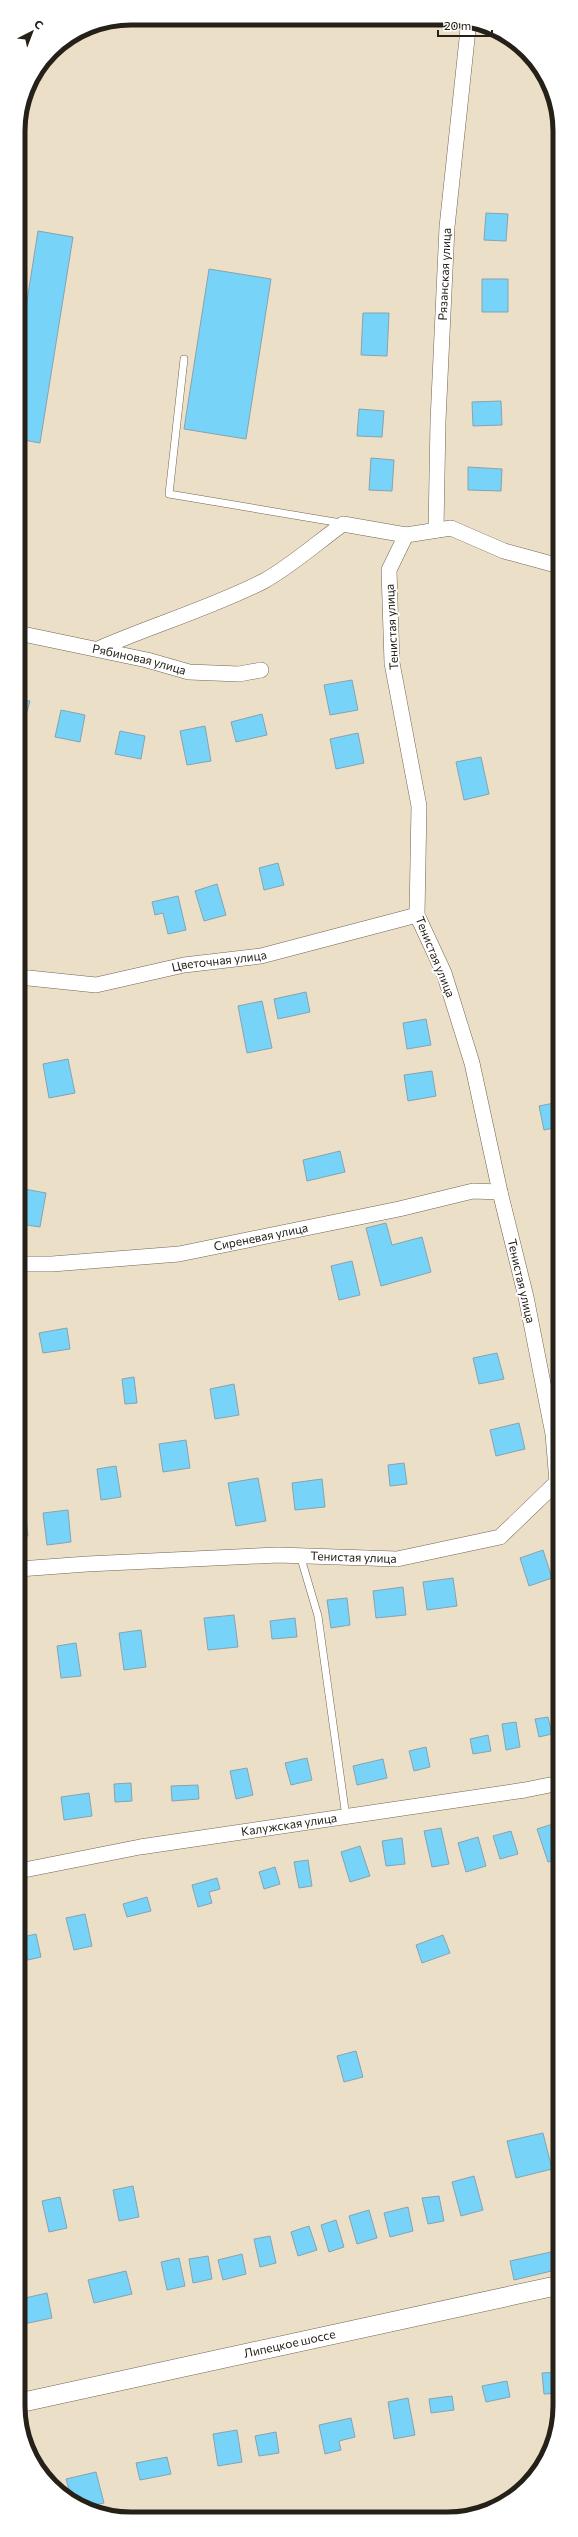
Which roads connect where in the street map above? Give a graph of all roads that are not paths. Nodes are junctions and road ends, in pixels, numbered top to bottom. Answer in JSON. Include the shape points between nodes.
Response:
{"nodes":[{"id":1,"x":468,"y":27,"type":"edge"},
{"id":2,"x":184,"y":359,"type":"dead end"},
{"id":3,"x":343,"y":524,"type":"junction"},
{"id":4,"x":436,"y":530,"type":"junction"},
{"id":5,"x":406,"y":535,"type":"junction"},
{"id":6,"x":553,"y":564,"type":"edge"},
{"id":7,"x":25,"y":634,"type":"edge"},
{"id":8,"x":98,"y":649,"type":"junction"},
{"id":9,"x":261,"y":670,"type":"dead end"},
{"id":10,"x":417,"y":915,"type":"junction"},
{"id":11,"x":25,"y":978,"type":"edge"},
{"id":12,"x":500,"y":1192,"type":"junction"},
{"id":13,"x":25,"y":1264,"type":"edge"},
{"id":14,"x":553,"y":1429,"type":"edge"},
{"id":15,"x":553,"y":1486,"type":"edge"},
{"id":16,"x":300,"y":1555,"type":"junction"},
{"id":17,"x":25,"y":1569,"type":"edge"},
{"id":18,"x":553,"y":1784,"type":"edge"},
{"id":19,"x":346,"y":1817,"type":"junction"},
{"id":20,"x":25,"y":1870,"type":"edge"},
{"id":21,"x":553,"y":2287,"type":"edge"},
{"id":22,"x":25,"y":2403,"type":"edge"}],
"edges":[{"from":1,"to":4,"type":"street","name":"Рязанская улица","via":[[447,227]]},
{"from":2,"to":3,"type":"lane","via":[[169,494]]},
{"from":3,"to":5,"type":"street"},
{"from":3,"to":8,"type":"street","via":[[265,580],[201,610]]},
{"from":4,"to":5,"type":"street"},
{"from":4,"to":6,"type":"street","via":[[451,528],[504,551]]},
{"from":5,"to":10,"type":"street","name":"Тенистая улица","via":[[389,570],[392,656],[419,806]]},
{"from":7,"to":8,"type":"street","name":"Рябиновая улица"},
{"from":8,"to":9,"type":"street","name":"Рябиновая улица","via":[[189,672],[239,674]]},
{"from":10,"to":11,"type":"street","name":"Цветочная улица","via":[[261,956],[184,965],[96,985]]},
{"from":10,"to":12,"type":"street","name":"Тенистая улица","via":[[444,973],[472,1063]]},
{"from":12,"to":13,"type":"street","name":"Сиреневая улица","via":[[473,1191],[399,1210],[179,1254]]},
{"from":12,"to":14,"type":"street","name":"Тенистая улица","via":[[526,1297]]},
{"from":15,"to":16,"type":"street","name":"Тенистая улица","via":[[500,1537],[397,1559]]},
{"from":16,"to":17,"type":"street","name":"Тенистая улица","via":[[87,1564]]},
{"from":16,"to":19,"type":"lane","via":[[318,1616]]},
{"from":18,"to":19,"type":"street","name":"Калужская улица"},
{"from":19,"to":20,"type":"street","name":"Калужская улица","via":[[140,1847]]},
{"from":21,"to":22,"type":"street","name":"Липецкое шоссе"}]}
